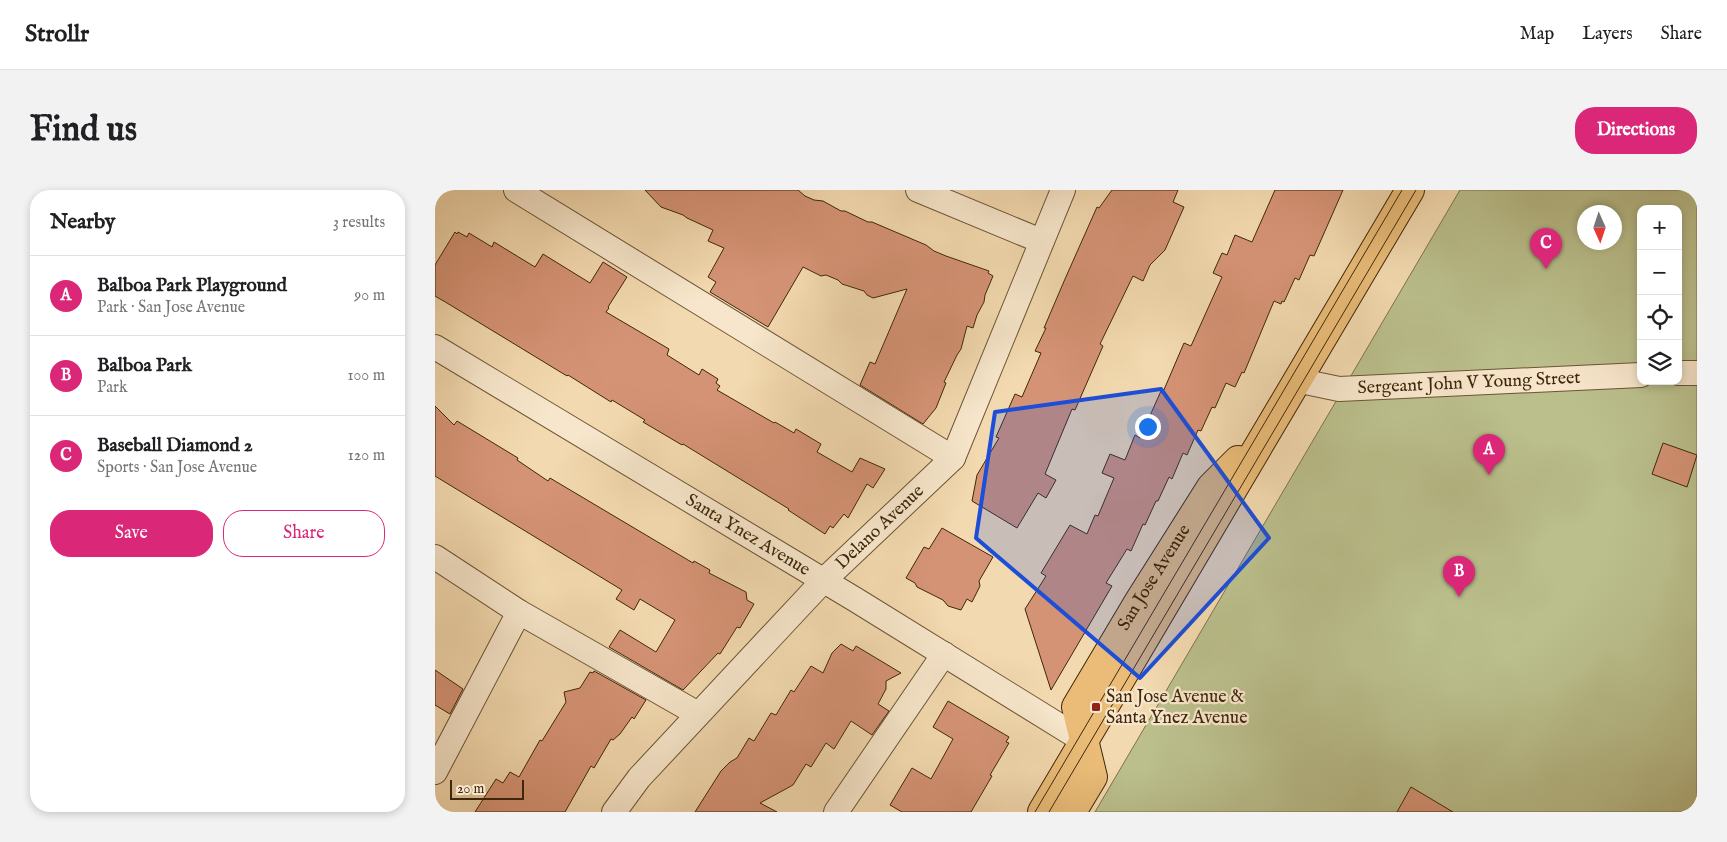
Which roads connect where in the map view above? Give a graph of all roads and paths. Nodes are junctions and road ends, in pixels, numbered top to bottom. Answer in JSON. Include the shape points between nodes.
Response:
{"nodes":[{"id":1,"x":516,"y":190,"type":"edge"},
{"id":2,"x":917,"y":190,"type":"edge"},
{"id":3,"x":1063,"y":190,"type":"edge"},
{"id":4,"x":1410,"y":190,"type":"edge"},
{"id":5,"x":1041,"y":241,"type":"junction"},
{"id":6,"x":435,"y":347,"type":"edge"},
{"id":7,"x":1697,"y":372,"type":"edge"},
{"id":8,"x":1682,"y":374,"type":"edge"},
{"id":9,"x":1637,"y":375,"type":"edge"},
{"id":10,"x":1296,"y":380,"type":"junction"},
{"id":11,"x":953,"y":458,"type":"junction"},
{"id":12,"x":435,"y":557,"type":"edge"},
{"id":13,"x":823,"y":581,"type":"junction"},
{"id":14,"x":519,"y":612,"type":"junction"},
{"id":15,"x":944,"y":654,"type":"junction"},
{"id":16,"x":698,"y":714,"type":"junction"},
{"id":17,"x":1084,"y":741,"type":"junction"},
{"id":18,"x":435,"y":772,"type":"edge"},
{"id":19,"x":614,"y":812,"type":"edge"},
{"id":20,"x":836,"y":812,"type":"edge"},
{"id":21,"x":1042,"y":812,"type":"edge"},
{"id":22,"x":1072,"y":812,"type":"edge"}],
"edges":[{"from":1,"to":11,"type":"street"},
{"from":2,"to":5,"type":"street"},
{"from":3,"to":5,"type":"street","name":"Delano Avenue"},
{"from":4,"to":10,"type":"main road","name":"San Jose Avenue"},
{"from":5,"to":11,"type":"street","name":"Delano Avenue"},
{"from":6,"to":13,"type":"street","name":"Santa Ynez Avenue"},
{"from":7,"to":8,"type":"street"},
{"from":9,"to":10,"type":"street","name":"Sergeant John V Young Street","via":[[1339,389]]},
{"from":10,"to":17,"type":"main road","name":"San Jose Avenue"},
{"from":11,"to":13,"type":"street","name":"Delano Avenue"},
{"from":12,"to":14,"type":"street"},
{"from":13,"to":15,"type":"street","name":"Santa Ynez Avenue"},
{"from":13,"to":16,"type":"street","name":"Delano Avenue"},
{"from":14,"to":16,"type":"street"},
{"from":14,"to":18,"type":"street"},
{"from":15,"to":17,"type":"street","name":"Santa Ynez Avenue"},
{"from":15,"to":20,"type":"street"},
{"from":16,"to":19,"type":"street","name":"Delano Avenue","via":[[639,778]]},
{"from":17,"to":21,"type":"main road","name":"San Jose Avenue"},
{"from":17,"to":22,"type":"main road","via":[[1093,777]]}]}
